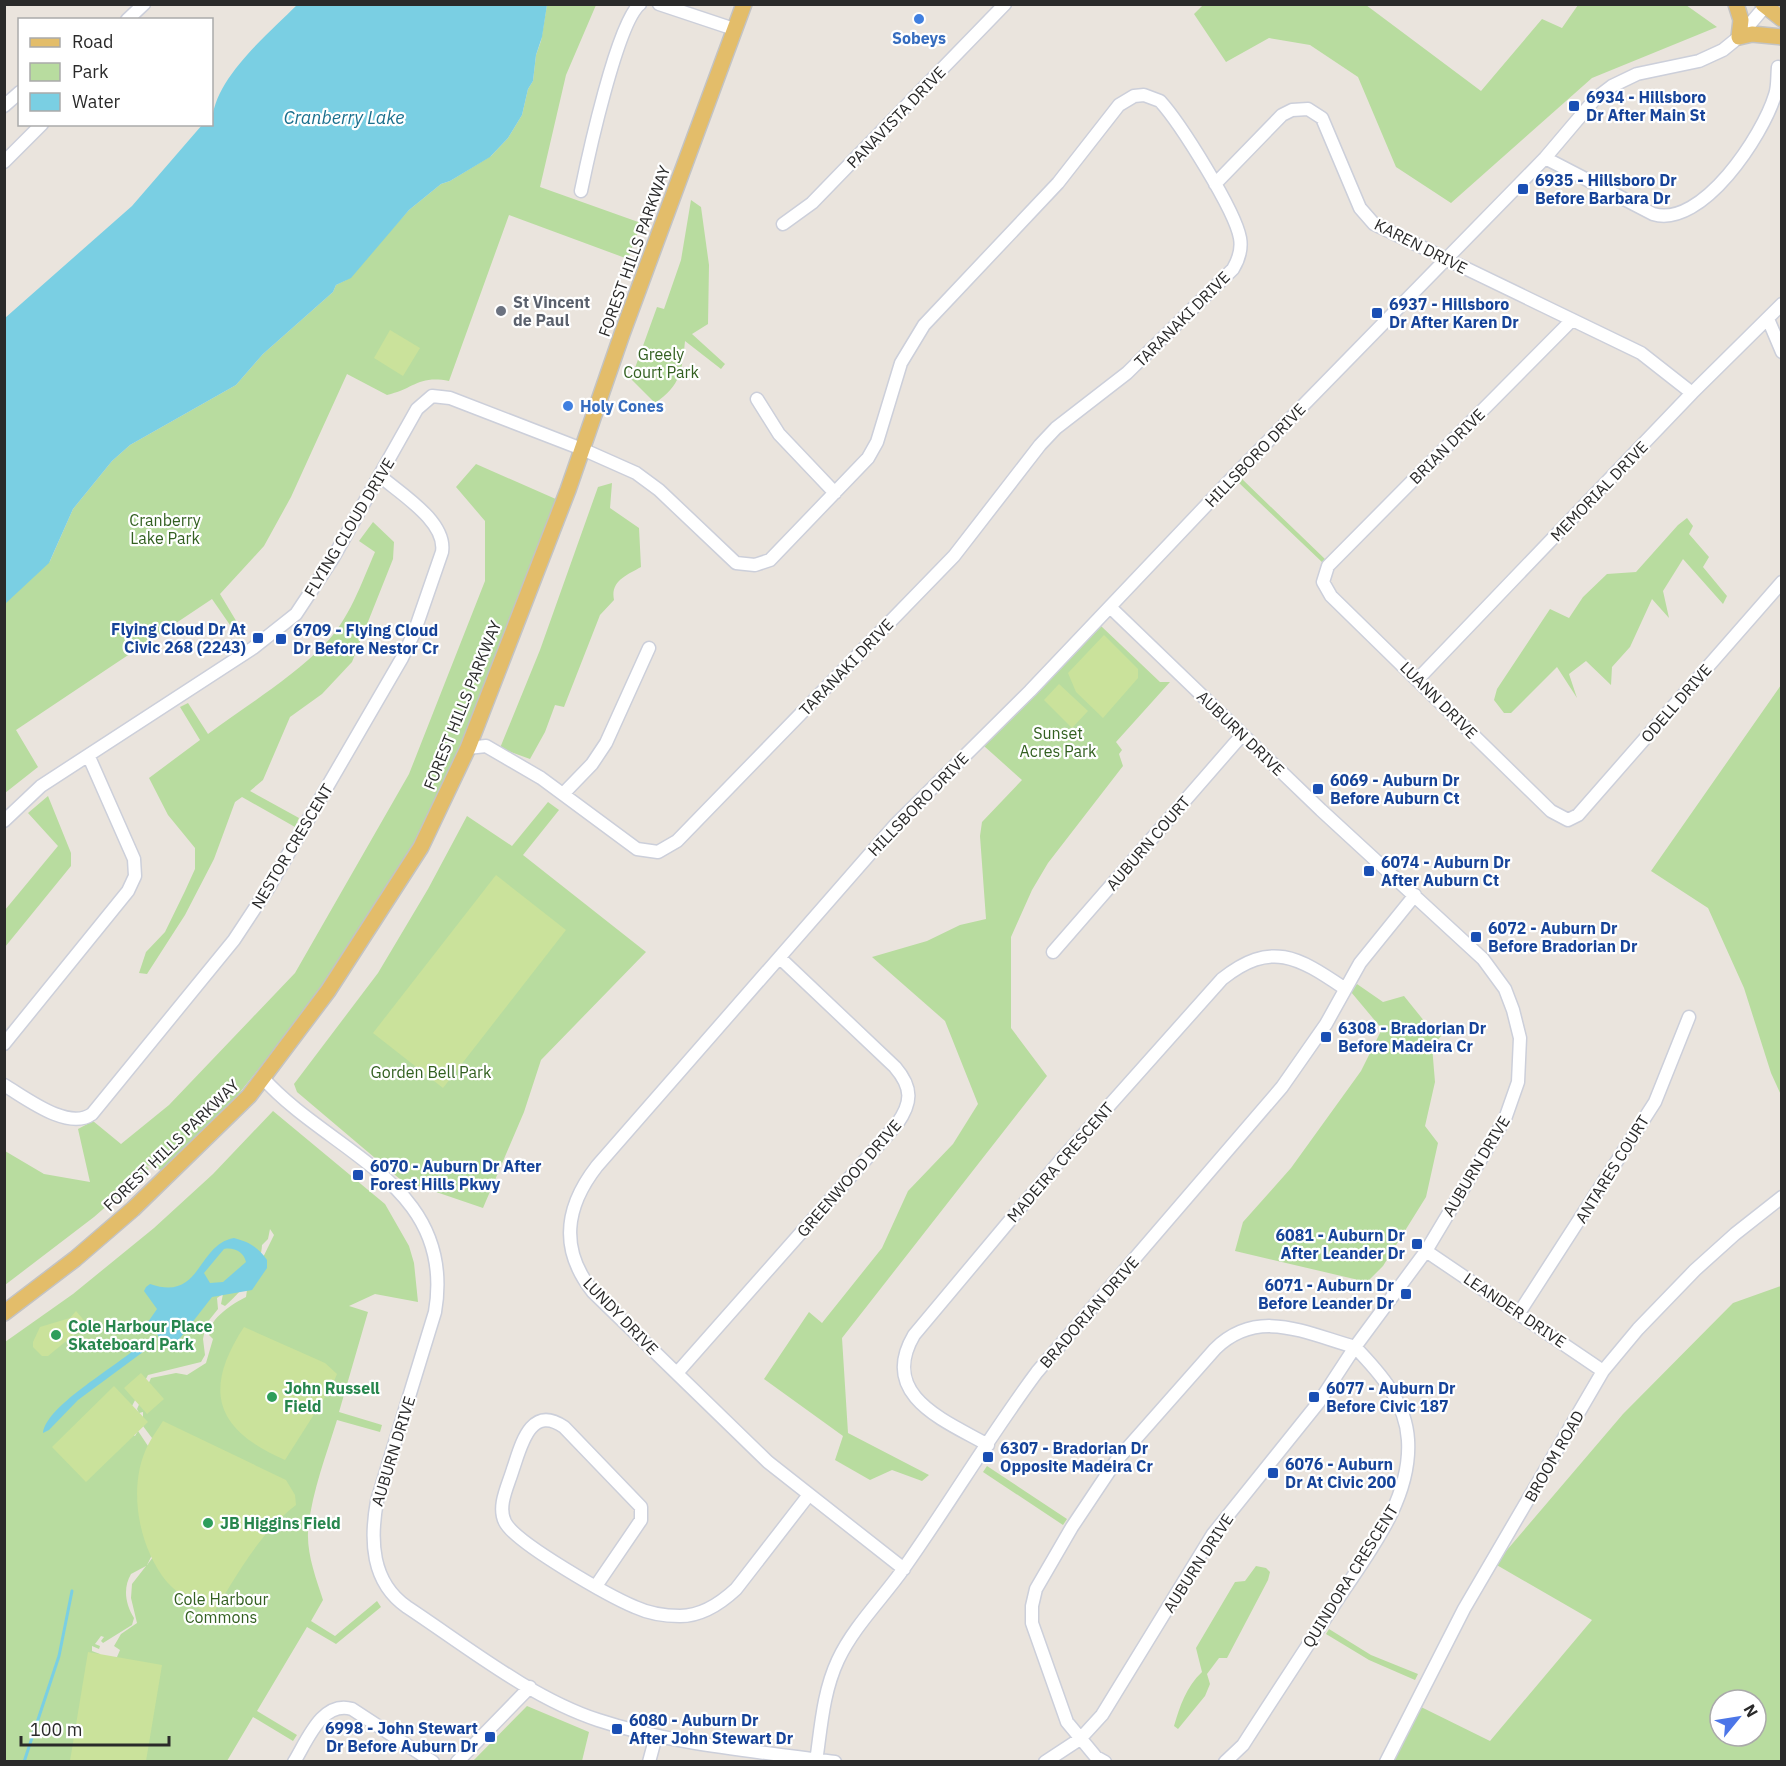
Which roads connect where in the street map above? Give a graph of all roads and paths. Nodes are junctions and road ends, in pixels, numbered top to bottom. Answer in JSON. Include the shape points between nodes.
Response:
{"nodes":[{"id":1,"x":144,"y":4,"type":"edge"},
{"id":2,"x":640,"y":4,"type":"edge"},
{"id":3,"x":659,"y":4,"type":"edge"},
{"id":4,"x":744,"y":4,"type":"edge"},
{"id":5,"x":1005,"y":4,"type":"edge"},
{"id":6,"x":1736,"y":4,"type":"edge"},
{"id":7,"x":1765,"y":5,"type":"edge"},
{"id":8,"x":129,"y":18,"type":"edge"},
{"id":9,"x":1782,"y":18,"type":"edge"},
{"id":10,"x":734,"y":29,"type":"junction"},
{"id":11,"x":1782,"y":37,"type":"edge"},
{"id":12,"x":1739,"y":38,"type":"junction"},
{"id":13,"x":1778,"y":67,"type":"dead end"},
{"id":14,"x":18,"y":94,"type":"edge"},
{"id":15,"x":4,"y":106,"type":"edge"},
{"id":16,"x":40,"y":126,"type":"edge"},
{"id":17,"x":1545,"y":158,"type":"junction"},
{"id":18,"x":4,"y":162,"type":"edge"},
{"id":19,"x":1215,"y":184,"type":"junction"},
{"id":20,"x":581,"y":191,"type":"dead end"},
{"id":21,"x":783,"y":224,"type":"dead end"},
{"id":22,"x":1446,"y":259,"type":"junction"},
{"id":23,"x":1782,"y":304,"type":"edge"},
{"id":24,"x":1768,"y":319,"type":"junction"},
{"id":25,"x":1571,"y":321,"type":"junction"},
{"id":26,"x":1782,"y":352,"type":"edge"},
{"id":27,"x":1692,"y":393,"type":"junction"},
{"id":28,"x":757,"y":399,"type":"dead end"},
{"id":29,"x":582,"y":449,"type":"junction"},
{"id":30,"x":380,"y":476,"type":"junction"},
{"id":31,"x":835,"y":493,"type":"junction"},
{"id":32,"x":1324,"y":572,"type":"joint"},
{"id":33,"x":1782,"y":582,"type":"edge"},
{"id":34,"x":1110,"y":607,"type":"junction"},
{"id":35,"x":650,"y":648,"type":"dead end"},
{"id":36,"x":1418,"y":679,"type":"junction"},
{"id":37,"x":1242,"y":735,"type":"junction"},
{"id":38,"x":468,"y":748,"type":"junction"},
{"id":39,"x":89,"y":757,"type":"junction"},
{"id":40,"x":563,"y":794,"type":"junction"},
{"id":41,"x":1568,"y":820,"type":"joint"},
{"id":42,"x":4,"y":821,"type":"edge"},
{"id":43,"x":1415,"y":894,"type":"junction"},
{"id":44,"x":1053,"y":952,"type":"dead end"},
{"id":45,"x":780,"y":958,"type":"junction"},
{"id":46,"x":1344,"y":988,"type":"junction"},
{"id":47,"x":1689,"y":1017,"type":"dead end"},
{"id":48,"x":4,"y":1044,"type":"edge"},
{"id":49,"x":262,"y":1077,"type":"junction"},
{"id":50,"x":4,"y":1085,"type":"edge"},
{"id":51,"x":1782,"y":1197,"type":"edge"},
{"id":52,"x":1426,"y":1251,"type":"junction"},
{"id":53,"x":22,"y":1299,"type":"junction"},
{"id":54,"x":4,"y":1300,"type":"edge"},
{"id":55,"x":4,"y":1313,"type":"edge"},
{"id":56,"x":1519,"y":1313,"type":"junction"},
{"id":57,"x":1355,"y":1347,"type":"junction"},
{"id":58,"x":1603,"y":1371,"type":"junction"},
{"id":59,"x":677,"y":1373,"type":"junction"},
{"id":60,"x":988,"y":1445,"type":"junction"},
{"id":61,"x":808,"y":1496,"type":"junction"},
{"id":62,"x":904,"y":1569,"type":"junction"},
{"id":63,"x":597,"y":1586,"type":"junction"},
{"id":64,"x":530,"y":1687,"type":"junction"},
{"id":65,"x":656,"y":1736,"type":"junction"},
{"id":66,"x":1080,"y":1739,"type":"junction"},
{"id":67,"x":816,"y":1760,"type":"edge"},
{"id":68,"x":294,"y":1761,"type":"edge"},
{"id":69,"x":433,"y":1761,"type":"edge"},
{"id":70,"x":457,"y":1761,"type":"edge"},
{"id":71,"x":649,"y":1761,"type":"edge"},
{"id":72,"x":835,"y":1761,"type":"edge"},
{"id":73,"x":1045,"y":1761,"type":"edge"},
{"id":74,"x":1105,"y":1761,"type":"edge"},
{"id":75,"x":1225,"y":1761,"type":"edge"},
{"id":76,"x":1386,"y":1761,"type":"edge"}],
"edges":[{"from":1,"to":8,"type":"street"},
{"from":2,"to":20,"type":"street","via":[[620,42],[591,138]]},
{"from":3,"to":10,"type":"street"},
{"from":4,"to":10,"type":"main road","name":"FOREST HILLS PARKWAY"},
{"from":5,"to":21,"type":"street","name":"PANAVISTA DRIVE","via":[[812,203]]},
{"from":6,"to":12,"type":"main road","via":[[1741,20]]},
{"from":7,"to":9,"type":"main road"},
{"from":7,"to":12,"type":"street","name":"HILLSBORO DRIVE"},
{"from":10,"to":29,"type":"main road","name":"FOREST HILLS PARKWAY"},
{"from":11,"to":12,"type":"main road","via":[[1752,34]]},
{"from":12,"to":17,"type":"street","name":"HILLSBORO DRIVE","via":[[1709,57],[1644,71],[1612,86],[1595,99]]},
{"from":13,"to":17,"type":"street","via":[[1776,93],[1746,149],[1722,182],[1680,214],[1653,214]]},
{"from":14,"to":15,"type":"street"},
{"from":16,"to":18,"type":"street"},
{"from":17,"to":22,"type":"street","name":"HILLSBORO DRIVE"},
{"from":19,"to":22,"type":"street","name":"KAREN DRIVE","via":[[1282,115],[1297,109],[1314,111],[1325,123],[1367,218]]},
{"from":19,"to":31,"type":"street","name":"TARANAKI DRIVE","via":[[1160,101],[1141,96],[1121,103],[1058,183],[924,325],[902,363],[877,442]]},
{"from":19,"to":40,"type":"street","name":"TARANAKI DRIVE","via":[[1240,236],[1240,253],[1230,273],[1127,373],[1056,428],[954,556],[677,841],[658,852],[637,849]]},
{"from":22,"to":25,"type":"street","name":"KAREN DRIVE"},
{"from":22,"to":34,"type":"street","name":"HILLSBORO DRIVE"},
{"from":23,"to":24,"type":"street","name":"MEMORIAL DRIVE"},
{"from":24,"to":26,"type":"street"},
{"from":24,"to":27,"type":"street","name":"MEMORIAL DRIVE"},
{"from":25,"to":27,"type":"street","name":"KAREN DRIVE","via":[[1641,352]]},
{"from":25,"to":32,"type":"street","name":"BRIAN DRIVE"},
{"from":27,"to":36,"type":"street","name":"MEMORIAL DRIVE"},
{"from":28,"to":31,"type":"street","via":[[779,435]]},
{"from":29,"to":30,"type":"street","name":"FLYING CLOUD DRIVE","via":[[450,398],[432,396],[417,409]]},
{"from":29,"to":31,"type":"street","name":"TARANAKI DRIVE","via":[[646,479],[730,559],[742,565],[770,560]]},
{"from":29,"to":38,"type":"main road","name":"FOREST HILLS PARKWAY"},
{"from":30,"to":39,"type":"street","name":"FLYING CLOUD DRIVE","via":[[320,581],[291,618]]},
{"from":30,"to":50,"type":"street","name":"NESTOR CRESCENT","via":[[437,526],[443,538],[442,552],[402,658],[269,887],[209,974],[92,1114],[80,1120],[65,1119]]},
{"from":32,"to":36,"type":"street","name":"LUANN DRIVE","via":[[1323,582],[1331,596]]},
{"from":33,"to":41,"type":"street","name":"ODELL DRIVE","via":[[1578,815]]},
{"from":34,"to":37,"type":"street","name":"AUBURN DRIVE"},
{"from":34,"to":45,"type":"street","name":"HILLSBORO DRIVE","via":[[896,824]]},
{"from":35,"to":40,"type":"street","via":[[606,743]]},
{"from":36,"to":41,"type":"street","name":"LUANN DRIVE","via":[[1551,811]]},
{"from":37,"to":43,"type":"street","name":"AUBURN DRIVE"},
{"from":37,"to":44,"type":"street","name":"AUBURN COURT"},
{"from":38,"to":40,"type":"street","name":"TARANAKI DRIVE","via":[[486,746]]},
{"from":38,"to":49,"type":"main road","name":"FOREST HILLS PARKWAY","via":[[421,847],[388,901],[316,1009]]},
{"from":39,"to":42,"type":"street","name":"FLYING CLOUD DRIVE","via":[[41,786]]},
{"from":39,"to":48,"type":"street","via":[[134,860],[135,876],[128,891]]},
{"from":43,"to":46,"type":"street","name":"BRADORIAN DRIVE","via":[[1381,934]]},
{"from":43,"to":52,"type":"street","name":"AUBURN DRIVE","via":[[1497,976],[1513,1010],[1521,1053],[1516,1090],[1505,1119]]},
{"from":45,"to":59,"type":"street","name":"LUNDY DRIVE","via":[[597,1166],[581,1188],[572,1212],[571,1246],[584,1280]]},
{"from":45,"to":59,"type":"street","name":"GREENWOOD DRIVE","via":[[896,1067],[909,1087],[909,1105],[897,1124]]},
{"from":46,"to":60,"type":"street","name":"BRADORIAN DRIVE","via":[[1326,1024],[1282,1088],[1037,1372]]},
{"from":46,"to":60,"type":"street","name":"MADEIRA CRESCENT","via":[[1309,965],[1284,956],[1253,960],[1228,975],[1058,1163],[914,1335],[905,1355],[906,1377],[913,1396],[922,1407]]},
{"from":47,"to":56,"type":"street","name":"ANTARES COURT","via":[[1655,1102]]},
{"from":49,"to":53,"type":"main road","name":"FOREST HILLS PARKWAY","via":[[225,1122],[134,1209]]},
{"from":49,"to":64,"type":"street","name":"AUBURN DRIVE","via":[[276,1093],[350,1147],[399,1192],[417,1215],[433,1250],[438,1287],[435,1312],[375,1512],[374,1552],[381,1578],[403,1605]]},
{"from":51,"to":58,"type":"street","name":"BROOM ROAD","via":[[1695,1270]]},
{"from":52,"to":56,"type":"street","name":"LEANDER DRIVE"},
{"from":52,"to":57,"type":"street","name":"AUBURN DRIVE"},
{"from":53,"to":54,"type":"main road"},
{"from":53,"to":55,"type":"main road","name":"FOREST HILLS PARKWAY"},
{"from":56,"to":58,"type":"street","name":"LEANDER DRIVE"},
{"from":57,"to":66,"type":"street","name":"AUBURN DRIVE","via":[[1319,1402],[1213,1534],[1107,1708]]},
{"from":57,"to":66,"type":"street","via":[[1275,1325],[1239,1332],[1215,1349],[1116,1461],[1036,1589],[1032,1606],[1033,1630],[1067,1722]]},
{"from":57,"to":75,"type":"street","name":"QUINDORA CRESCENT","via":[[1387,1384],[1402,1413],[1408,1444],[1402,1487],[1374,1542],[1243,1745]]},
{"from":58,"to":76,"type":"street","name":"BROOM ROAD","via":[[1464,1609]]},
{"from":59,"to":61,"type":"street","name":"LUNDY DRIVE"},
{"from":60,"to":62,"type":"street","name":"BRADORIAN DRIVE"},
{"from":61,"to":62,"type":"street","name":"LUNDY DRIVE"},
{"from":61,"to":63,"type":"street","via":[[736,1589],[715,1606],[682,1616],[667,1615],[634,1607]]},
{"from":62,"to":67,"type":"street","name":"BRADORIAN DRIVE","via":[[838,1659],[824,1705]]},
{"from":63,"to":63,"type":"street","via":[[515,1535],[504,1521],[502,1506],[524,1436],[537,1423],[553,1422],[564,1427],[641,1507],[641,1520]]},
{"from":64,"to":65,"type":"street","name":"AUBURN DRIVE","via":[[597,1720]]},
{"from":64,"to":70,"type":"street"},
{"from":65,"to":67,"type":"street","name":"AUBURN DRIVE"},
{"from":65,"to":71,"type":"street"},
{"from":66,"to":73,"type":"street","name":"AUBURN DRIVE"},
{"from":66,"to":74,"type":"street"},
{"from":67,"to":72,"type":"street","name":"AUBURN DRIVE"},
{"from":68,"to":69,"type":"street","via":[[323,1717],[340,1707],[352,1709]]}]}
